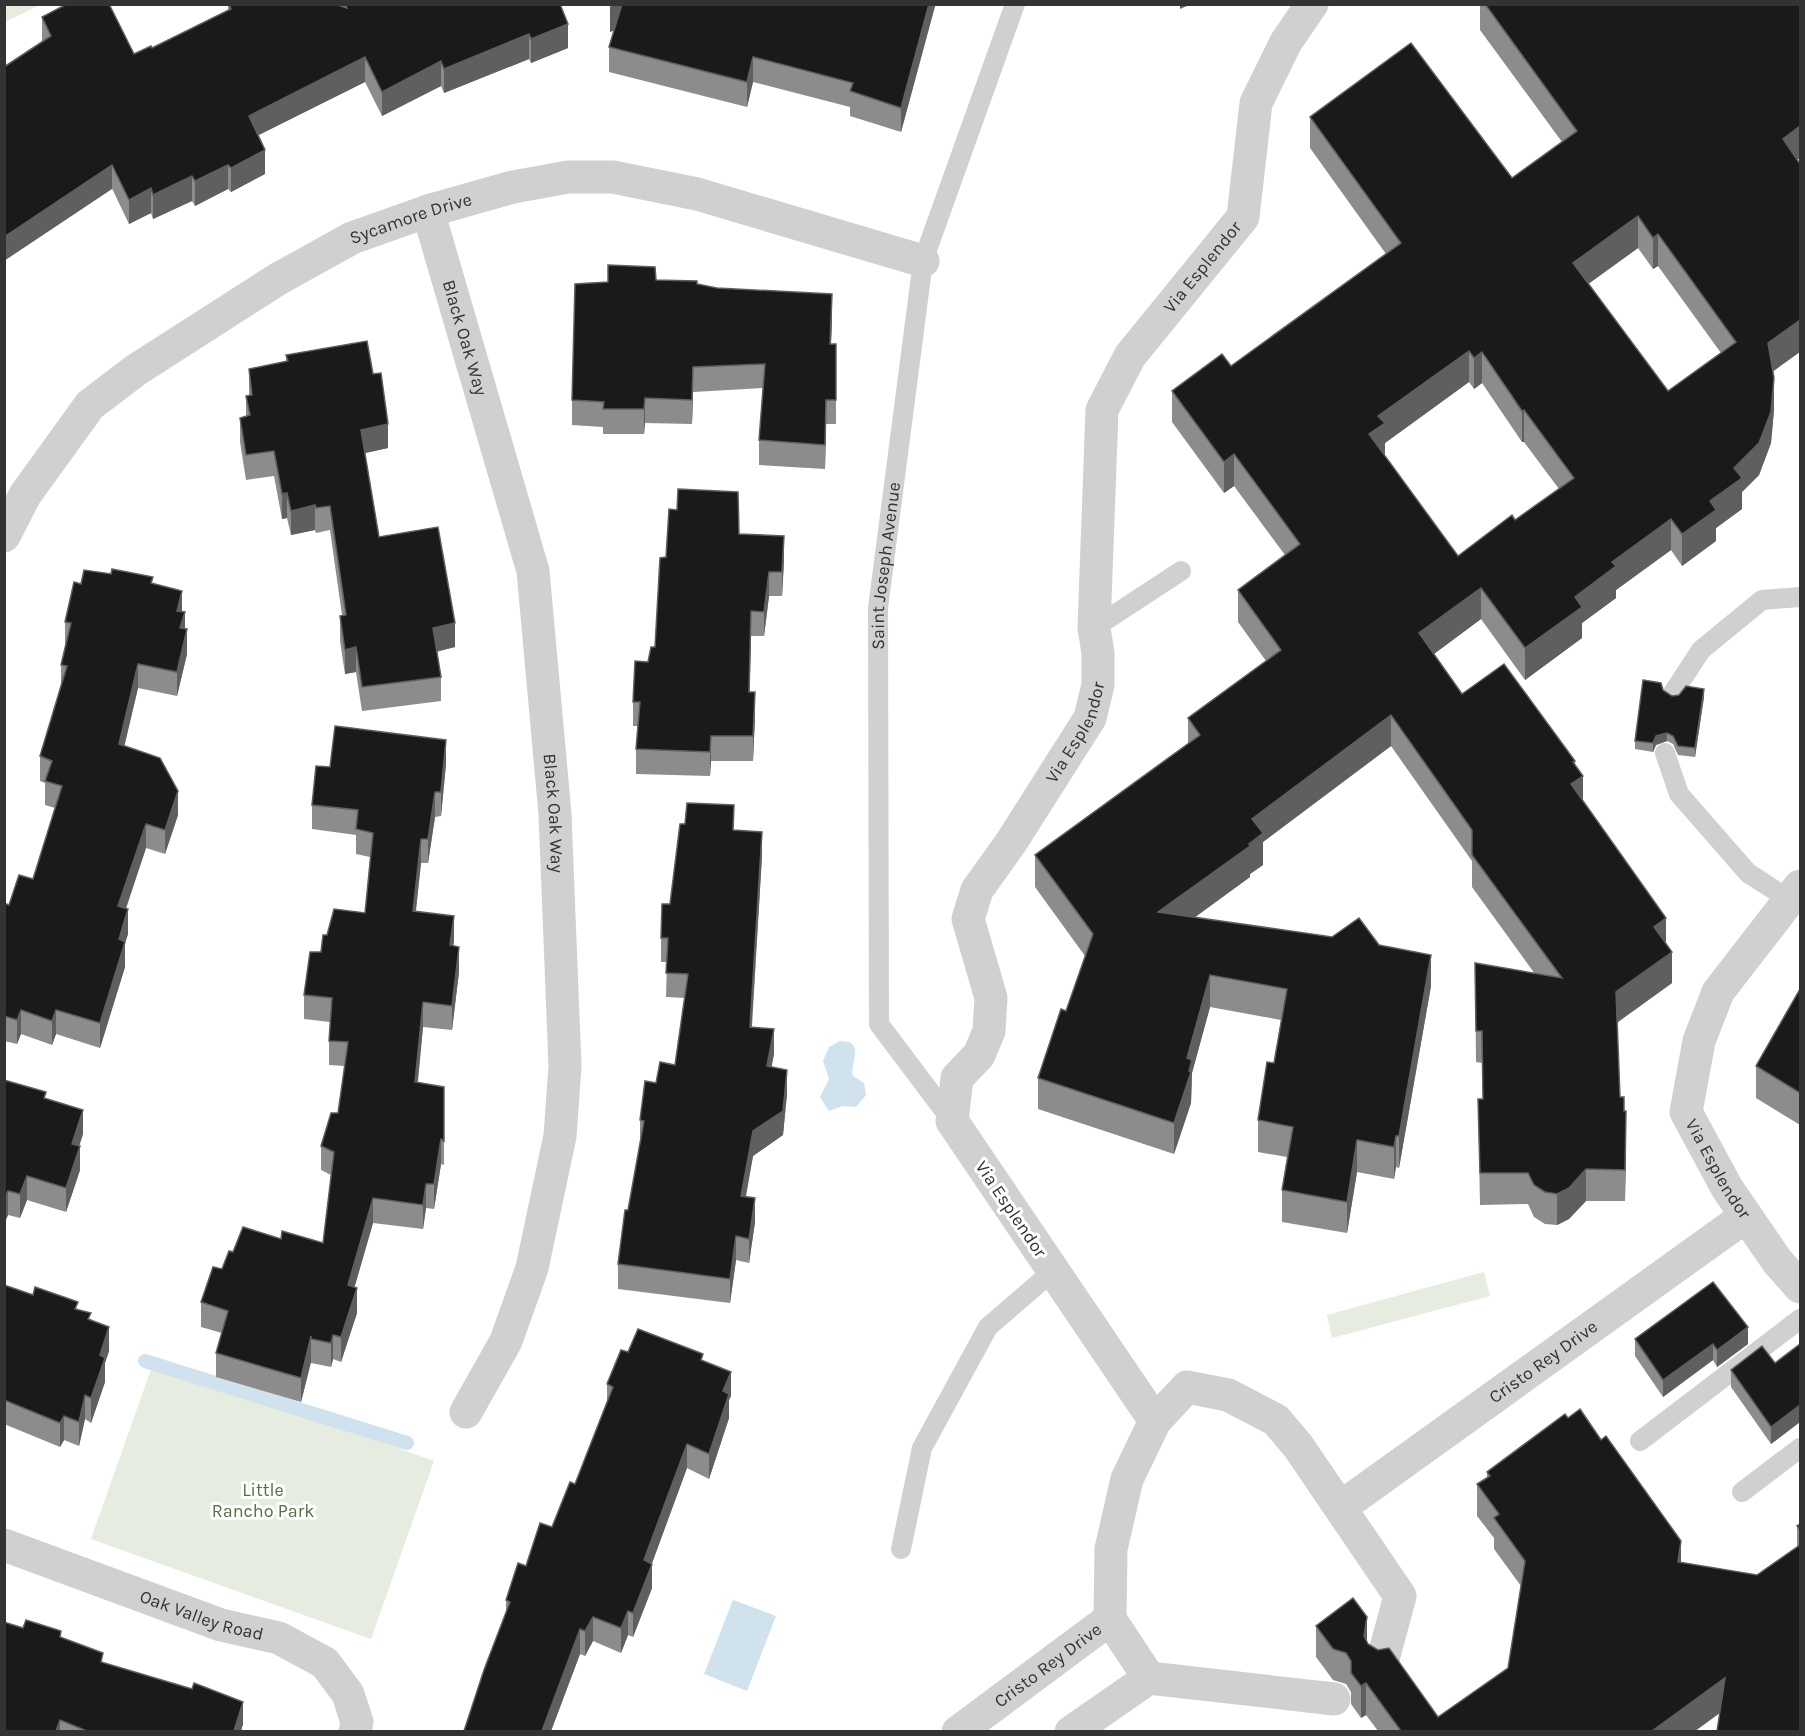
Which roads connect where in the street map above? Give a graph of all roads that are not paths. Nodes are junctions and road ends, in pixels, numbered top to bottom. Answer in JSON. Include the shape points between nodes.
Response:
{"nodes":[{"id":1,"x":1015,"y":4,"type":"edge"},
{"id":2,"x":1312,"y":4,"type":"edge"},
{"id":3,"x":428,"y":210,"type":"junction"},
{"id":4,"x":922,"y":261,"type":"junction"},
{"id":5,"x":4,"y":536,"type":"edge"},
{"id":6,"x":1181,"y":571,"type":"dead end"},
{"id":7,"x":1800,"y":597,"type":"edge"},
{"id":8,"x":1094,"y":628,"type":"junction"},
{"id":9,"x":1673,"y":693,"type":"edge"},
{"id":10,"x":1665,"y":753,"type":"dead end"},
{"id":11,"x":1795,"y":893,"type":"edge"},
{"id":12,"x":952,"y":1121,"type":"junction"},
{"id":13,"x":1746,"y":1216,"type":"junction"},
{"id":14,"x":1053,"y":1271,"type":"junction"},
{"id":15,"x":1800,"y":1287,"type":"edge"},
{"id":16,"x":1800,"y":1319,"type":"edge"},
{"id":17,"x":466,"y":1412,"type":"dead end"},
{"id":18,"x":1155,"y":1421,"type":"junction"},
{"id":19,"x":1641,"y":1441,"type":"dead end"},
{"id":20,"x":1800,"y":1448,"type":"edge"},
{"id":21,"x":1742,"y":1492,"type":"dead end"},
{"id":22,"x":1341,"y":1507,"type":"junction"},
{"id":23,"x":4,"y":1545,"type":"edge"},
{"id":24,"x":901,"y":1549,"type":"dead end"},
{"id":25,"x":1110,"y":1619,"type":"junction"},
{"id":26,"x":1382,"y":1663,"type":"edge"},
{"id":27,"x":1149,"y":1678,"type":"junction"},
{"id":28,"x":1334,"y":1699,"type":"dead end"},
{"id":29,"x":355,"y":1731,"type":"edge"},
{"id":30,"x":958,"y":1731,"type":"edge"},
{"id":31,"x":1071,"y":1731,"type":"edge"}],
"edges":[{"from":1,"to":4,"type":"lane","name":"Saint Joseph Avenue"},
{"from":2,"to":8,"type":"street","name":"Via Esplendor","via":[[1286,42],[1256,103],[1243,216],[1130,356],[1102,410]]},
{"from":3,"to":4,"type":"street","name":"Sycamore Drive","via":[[568,177],[613,177],[697,194]]},
{"from":3,"to":5,"type":"street","name":"Sycamore Drive","via":[[352,238],[278,279],[136,370],[90,405],[25,495]]},
{"from":3,"to":17,"type":"street","name":"Black Oak Way","via":[[533,570],[555,814],[565,1066],[560,1136],[531,1268],[506,1341]]},
{"from":4,"to":12,"type":"lane","name":"Saint Joseph Avenue","via":[[878,608],[879,1024]]},
{"from":6,"to":8,"type":"lane"},
{"from":7,"to":9,"type":"lane","via":[[1762,600],[1701,650]]},
{"from":8,"to":12,"type":"street","name":"Via Esplendor","via":[[1098,686],[1090,718],[977,890],[968,919],[991,998],[989,1031],[979,1055],[957,1078]]},
{"from":10,"to":11,"type":"lane","via":[[1679,794],[1748,873]]},
{"from":11,"to":13,"type":"street","name":"Via Esplendor","via":[[1718,992],[1700,1041],[1686,1112]]},
{"from":12,"to":14,"type":"street","name":"Via Esplendor"},
{"from":13,"to":15,"type":"street","name":"Via Esplendor"},
{"from":13,"to":22,"type":"street","name":"Cristo Rey Drive"},
{"from":14,"to":18,"type":"street","name":"Via Esplendor"},
{"from":14,"to":24,"type":"lane","via":[[988,1327],[927,1438]]},
{"from":16,"to":19,"type":"lane"},
{"from":18,"to":22,"type":"street","name":"Cristo Rey Drive","via":[[1187,1388],[1228,1395],[1276,1419]]},
{"from":18,"to":25,"type":"street","name":"Cristo Rey Drive","via":[[1126,1479],[1111,1549]]},
{"from":20,"to":21,"type":"lane"},
{"from":22,"to":26,"type":"street","name":"Cristo Rey Drive","via":[[1400,1596]]},
{"from":23,"to":29,"type":"street","name":"Oak Valley Road","via":[[221,1625],[279,1638],[325,1663],[348,1694],[357,1722]]},
{"from":25,"to":27,"type":"street","name":"Cristo Rey Drive"},
{"from":25,"to":30,"type":"street","name":"Cristo Rey Drive"},
{"from":27,"to":28,"type":"street"},
{"from":27,"to":31,"type":"street"}]}
